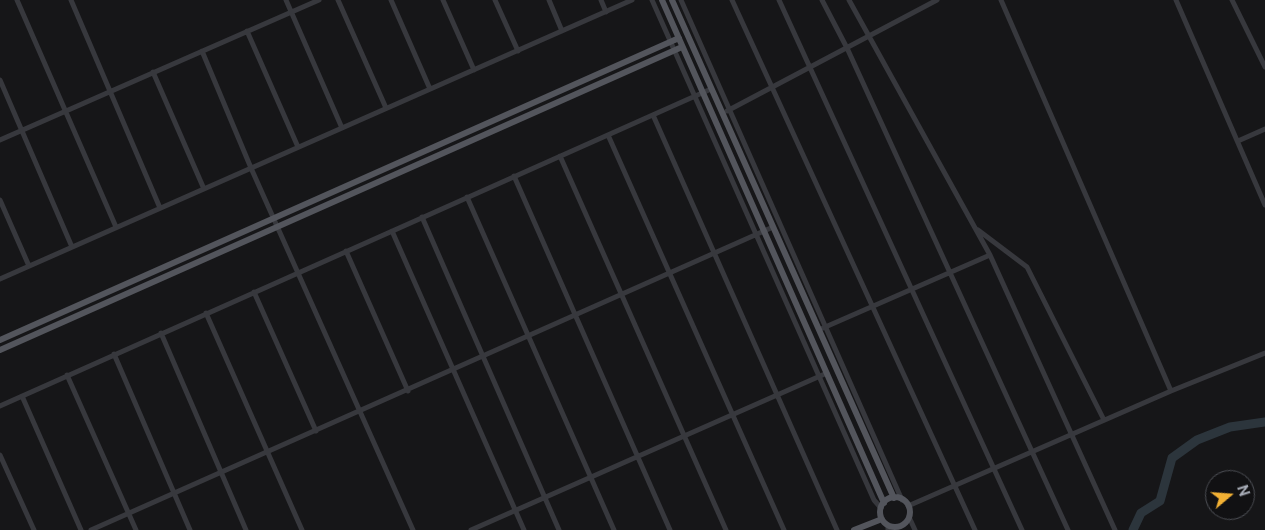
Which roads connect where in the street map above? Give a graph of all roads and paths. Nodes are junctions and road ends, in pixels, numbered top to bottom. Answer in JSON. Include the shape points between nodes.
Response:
{"nodes":[{"id":1,"x":18,"y":0,"type":"edge"},
{"id":2,"x":71,"y":0,"type":"edge"},
{"id":3,"x":286,"y":0,"type":"edge"},
{"id":4,"x":319,"y":0,"type":"edge"},
{"id":5,"x":338,"y":0,"type":"edge"},
{"id":6,"x":391,"y":0,"type":"edge"},
{"id":7,"x":443,"y":0,"type":"edge"},
{"id":8,"x":495,"y":0,"type":"edge"},
{"id":9,"x":549,"y":0,"type":"edge"},
{"id":10,"x":601,"y":0,"type":"edge"},
{"id":11,"x":632,"y":0,"type":"edge"},
{"id":12,"x":652,"y":0,"type":"edge"},
{"id":13,"x":662,"y":0,"type":"edge"},
{"id":14,"x":672,"y":0,"type":"edge"},
{"id":15,"x":681,"y":0,"type":"edge"},
{"id":16,"x":732,"y":0,"type":"edge"},
{"id":17,"x":779,"y":0,"type":"edge"},
{"id":18,"x":822,"y":0,"type":"edge"},
{"id":19,"x":849,"y":0,"type":"edge"},
{"id":20,"x":936,"y":0,"type":"edge"},
{"id":21,"x":1001,"y":0,"type":"edge"},
{"id":22,"x":1176,"y":0,"type":"edge"},
{"id":23,"x":1232,"y":0,"type":"edge"},
{"id":24,"x":292,"y":12,"type":"junction"},
{"id":25,"x":606,"y":12,"type":"junction"},
{"id":26,"x":247,"y":31,"type":"junction"},
{"id":27,"x":562,"y":31,"type":"junction"},
{"id":28,"x":869,"y":36,"type":"junction"},
{"id":29,"x":679,"y":38,"type":"junction"},
{"id":30,"x":670,"y":42,"type":"junction"},
{"id":31,"x":682,"y":47,"type":"junction"},
{"id":32,"x":846,"y":48,"type":"junction"},
{"id":33,"x":518,"y":50,"type":"junction"},
{"id":34,"x":202,"y":51,"type":"junction"},
{"id":35,"x":674,"y":51,"type":"junction"},
{"id":36,"x":1265,"y":66,"type":"edge"},
{"id":37,"x":810,"y":67,"type":"junction"},
{"id":38,"x":474,"y":70,"type":"junction"},
{"id":39,"x":153,"y":72,"type":"junction"},
{"id":40,"x":0,"y":80,"type":"edge"},
{"id":41,"x":772,"y":87,"type":"junction"},
{"id":42,"x":430,"y":89,"type":"junction"},
{"id":43,"x":711,"y":89,"type":"junction"},
{"id":44,"x":110,"y":91,"type":"junction"},
{"id":45,"x":702,"y":93,"type":"junction"},
{"id":46,"x":695,"y":96,"type":"junction"},
{"id":47,"x":386,"y":108,"type":"junction"},
{"id":48,"x":65,"y":111,"type":"junction"},
{"id":49,"x":725,"y":112,"type":"junction"},
{"id":50,"x":653,"y":115,"type":"junction"},
{"id":51,"x":342,"y":128,"type":"junction"},
{"id":52,"x":22,"y":130,"type":"junction"},
{"id":53,"x":1265,"y":130,"type":"edge"},
{"id":54,"x":608,"y":135,"type":"junction"},
{"id":55,"x":0,"y":140,"type":"edge"},
{"id":56,"x":1238,"y":141,"type":"junction"},
{"id":57,"x":298,"y":148,"type":"junction"},
{"id":58,"x":560,"y":156,"type":"junction"},
{"id":59,"x":251,"y":168,"type":"junction"},
{"id":60,"x":514,"y":176,"type":"junction"},
{"id":61,"x":204,"y":189,"type":"junction"},
{"id":62,"x":467,"y":197,"type":"junction"},
{"id":63,"x":0,"y":200,"type":"edge"},
{"id":64,"x":1265,"y":205,"type":"edge"},
{"id":65,"x":160,"y":208,"type":"junction"},
{"id":66,"x":273,"y":218,"type":"junction"},
{"id":67,"x":422,"y":218,"type":"junction"},
{"id":68,"x":277,"y":226,"type":"junction"},
{"id":69,"x":773,"y":227,"type":"junction"},
{"id":70,"x":116,"y":228,"type":"junction"},
{"id":71,"x":976,"y":228,"type":"junction"},
{"id":72,"x":392,"y":231,"type":"junction"},
{"id":73,"x":765,"y":231,"type":"junction"},
{"id":74,"x":756,"y":235,"type":"junction"},
{"id":75,"x":72,"y":247,"type":"junction"},
{"id":76,"x":346,"y":251,"type":"junction"},
{"id":77,"x":714,"y":254,"type":"junction"},
{"id":78,"x":990,"y":255,"type":"junction"},
{"id":79,"x":28,"y":266,"type":"junction"},
{"id":80,"x":950,"y":272,"type":"junction"},
{"id":81,"x":298,"y":273,"type":"junction"},
{"id":82,"x":669,"y":274,"type":"junction"},
{"id":83,"x":0,"y":278,"type":"edge"},
{"id":84,"x":912,"y":290,"type":"junction"},
{"id":85,"x":254,"y":292,"type":"junction"},
{"id":86,"x":621,"y":296,"type":"junction"},
{"id":87,"x":873,"y":307,"type":"junction"},
{"id":88,"x":206,"y":313,"type":"junction"},
{"id":89,"x":575,"y":316,"type":"junction"},
{"id":90,"x":826,"y":327,"type":"junction"},
{"id":91,"x":819,"y":330,"type":"junction"},
{"id":92,"x":161,"y":333,"type":"junction"},
{"id":93,"x":528,"y":337,"type":"junction"},
{"id":94,"x":0,"y":340,"type":"edge"},
{"id":95,"x":0,"y":350,"type":"edge"},
{"id":96,"x":1265,"y":352,"type":"edge"},
{"id":97,"x":114,"y":354,"type":"junction"},
{"id":98,"x":483,"y":358,"type":"junction"},
{"id":99,"x":453,"y":371,"type":"junction"},
{"id":100,"x":827,"y":373,"type":"junction"},
{"id":101,"x":67,"y":376,"type":"junction"},
{"id":102,"x":819,"y":377,"type":"junction"},
{"id":103,"x":1171,"y":390,"type":"junction"},
{"id":104,"x":408,"y":391,"type":"junction"},
{"id":105,"x":22,"y":396,"type":"junction"},
{"id":106,"x":777,"y":396,"type":"junction"},
{"id":107,"x":0,"y":406,"type":"edge"},
{"id":108,"x":361,"y":412,"type":"junction"},
{"id":109,"x":732,"y":415,"type":"junction"},
{"id":110,"x":1104,"y":420,"type":"junction"},
{"id":111,"x":316,"y":431,"type":"junction"},
{"id":112,"x":1071,"y":434,"type":"junction"},
{"id":113,"x":684,"y":436,"type":"junction"},
{"id":114,"x":1032,"y":451,"type":"junction"},
{"id":115,"x":268,"y":452,"type":"junction"},
{"id":116,"x":0,"y":454,"type":"edge"},
{"id":117,"x":638,"y":456,"type":"junction"},
{"id":118,"x":994,"y":468,"type":"junction"},
{"id":119,"x":221,"y":473,"type":"junction"},
{"id":120,"x":590,"y":478,"type":"junction"},
{"id":121,"x":955,"y":485,"type":"junction"},
{"id":122,"x":174,"y":494,"type":"junction"},
{"id":123,"x":545,"y":498,"type":"junction"},
{"id":124,"x":894,"y":498,"type":"junction"},
{"id":125,"x":902,"y":500,"type":"junction"},
{"id":126,"x":883,"y":506,"type":"junction"},
{"id":127,"x":908,"y":506,"type":"junction"},
{"id":128,"x":515,"y":510,"type":"junction"},
{"id":129,"x":129,"y":514,"type":"junction"},
{"id":130,"x":882,"y":519,"type":"junction"},
{"id":131,"x":908,"y":519,"type":"junction"},
{"id":132,"x":888,"y":527,"type":"edge"},
{"id":133,"x":896,"y":529,"type":"edge"},
{"id":134,"x":34,"y":530,"type":"edge"},
{"id":135,"x":80,"y":530,"type":"edge"},
{"id":136,"x":91,"y":530,"type":"edge"},
{"id":137,"x":136,"y":530,"type":"edge"},
{"id":138,"x":190,"y":530,"type":"edge"},
{"id":139,"x":246,"y":530,"type":"edge"},
{"id":140,"x":302,"y":530,"type":"edge"},
{"id":141,"x":413,"y":530,"type":"edge"},
{"id":142,"x":471,"y":530,"type":"edge"},
{"id":143,"x":524,"y":530,"type":"edge"},
{"id":144,"x":560,"y":530,"type":"edge"},
{"id":145,"x":614,"y":530,"type":"edge"},
{"id":146,"x":670,"y":530,"type":"edge"},
{"id":147,"x":726,"y":530,"type":"edge"},
{"id":148,"x":784,"y":530,"type":"edge"},
{"id":149,"x":837,"y":530,"type":"edge"},
{"id":150,"x":854,"y":530,"type":"edge"},
{"id":151,"x":911,"y":530,"type":"edge"},
{"id":152,"x":916,"y":530,"type":"edge"},
{"id":153,"x":976,"y":530,"type":"edge"},
{"id":154,"x":1022,"y":530,"type":"edge"},
{"id":155,"x":1068,"y":530,"type":"edge"},
{"id":156,"x":1115,"y":530,"type":"edge"}],
"edges":[{"from":1,"to":48,"type":"street"},
{"from":2,"to":44,"type":"street"},
{"from":3,"to":24,"type":"street"},
{"from":4,"to":24,"type":"street"},
{"from":5,"to":47,"type":"street"},
{"from":6,"to":42,"type":"street"},
{"from":7,"to":38,"type":"street"},
{"from":8,"to":33,"type":"street"},
{"from":9,"to":27,"type":"street"},
{"from":10,"to":25,"type":"street"},
{"from":11,"to":25,"type":"street"},
{"from":12,"to":30,"type":"street"},
{"from":13,"to":29,"type":"main road"},
{"from":14,"to":43,"type":"main road"},
{"from":15,"to":49,"type":"street"},
{"from":16,"to":41,"type":"street"},
{"from":17,"to":37,"type":"street"},
{"from":18,"to":32,"type":"street"},
{"from":19,"to":28,"type":"street"},
{"from":20,"to":28,"type":"street"},
{"from":21,"to":103,"type":"street"},
{"from":22,"to":56,"type":"street"},
{"from":23,"to":36,"type":"street"},
{"from":24,"to":26,"type":"street"},
{"from":24,"to":51,"type":"street"},
{"from":25,"to":27,"type":"street"},
{"from":26,"to":34,"type":"street"},
{"from":26,"to":57,"type":"street"},
{"from":27,"to":33,"type":"street"},
{"from":28,"to":32,"type":"street"},
{"from":28,"to":71,"type":"street"},
{"from":29,"to":30,"type":"main road"},
{"from":29,"to":31,"type":"main road"},
{"from":30,"to":35,"type":"street"},
{"from":30,"to":66,"type":"main road"},
{"from":31,"to":35,"type":"main road"},
{"from":31,"to":45,"type":"main road"},
{"from":32,"to":37,"type":"street"},
{"from":32,"to":80,"type":"street"},
{"from":33,"to":38,"type":"street"},
{"from":34,"to":39,"type":"street"},
{"from":34,"to":59,"type":"street"},
{"from":35,"to":46,"type":"street"},
{"from":35,"to":68,"type":"main road"},
{"from":37,"to":41,"type":"street"},
{"from":37,"to":84,"type":"street"},
{"from":38,"to":42,"type":"street"},
{"from":39,"to":44,"type":"street"},
{"from":39,"to":61,"type":"street"},
{"from":40,"to":52,"type":"street"},
{"from":41,"to":49,"type":"street"},
{"from":41,"to":87,"type":"street"},
{"from":42,"to":47,"type":"street"},
{"from":43,"to":45,"type":"street"},
{"from":43,"to":49,"type":"main road"},
{"from":44,"to":48,"type":"street"},
{"from":44,"to":65,"type":"street"},
{"from":45,"to":46,"type":"street"},
{"from":45,"to":73,"type":"main road"},
{"from":46,"to":50,"type":"street"},
{"from":46,"to":74,"type":"street"},
{"from":47,"to":51,"type":"street"},
{"from":48,"to":52,"type":"street"},
{"from":48,"to":70,"type":"street"},
{"from":49,"to":69,"type":"main road"},
{"from":49,"to":90,"type":"street"},
{"from":50,"to":54,"type":"street"},
{"from":50,"to":77,"type":"street"},
{"from":51,"to":57,"type":"street"},
{"from":52,"to":55,"type":"street"},
{"from":52,"to":75,"type":"street"},
{"from":53,"to":56,"type":"street"},
{"from":54,"to":58,"type":"street"},
{"from":54,"to":82,"type":"street"},
{"from":56,"to":64,"type":"street"},
{"from":57,"to":59,"type":"street"},
{"from":58,"to":60,"type":"street"},
{"from":58,"to":86,"type":"street"},
{"from":59,"to":61,"type":"street"},
{"from":59,"to":66,"type":"street"},
{"from":60,"to":62,"type":"street"},
{"from":60,"to":89,"type":"street"},
{"from":61,"to":65,"type":"street"},
{"from":62,"to":67,"type":"street"},
{"from":62,"to":93,"type":"street"},
{"from":63,"to":79,"type":"street"},
{"from":65,"to":70,"type":"street"},
{"from":66,"to":68,"type":"street"},
{"from":66,"to":94,"type":"main road"},
{"from":67,"to":72,"type":"street"},
{"from":67,"to":98,"type":"street"},
{"from":68,"to":81,"type":"street"},
{"from":68,"to":95,"type":"main road"},
{"from":69,"to":73,"type":"street"},
{"from":69,"to":91,"type":"main road"},
{"from":70,"to":75,"type":"street"},
{"from":71,"to":78,"type":"street"},
{"from":71,"to":110,"type":"street","via":[[1027,267]]},
{"from":72,"to":76,"type":"street"},
{"from":72,"to":99,"type":"street"},
{"from":73,"to":74,"type":"street"},
{"from":73,"to":100,"type":"main road"},
{"from":74,"to":77,"type":"street"},
{"from":74,"to":102,"type":"street"},
{"from":75,"to":79,"type":"street"},
{"from":76,"to":81,"type":"street"},
{"from":76,"to":104,"type":"street"},
{"from":77,"to":82,"type":"street"},
{"from":77,"to":106,"type":"street"},
{"from":78,"to":80,"type":"street"},
{"from":78,"to":112,"type":"street"},
{"from":79,"to":83,"type":"street"},
{"from":80,"to":84,"type":"street"},
{"from":80,"to":114,"type":"street"},
{"from":81,"to":85,"type":"street"},
{"from":81,"to":108,"type":"street"},
{"from":82,"to":86,"type":"street"},
{"from":82,"to":109,"type":"street"},
{"from":84,"to":87,"type":"street"},
{"from":84,"to":118,"type":"street"},
{"from":85,"to":88,"type":"street"},
{"from":85,"to":111,"type":"street"},
{"from":86,"to":89,"type":"street"},
{"from":86,"to":113,"type":"street"},
{"from":87,"to":90,"type":"street"},
{"from":87,"to":121,"type":"street"},
{"from":88,"to":92,"type":"street"},
{"from":88,"to":115,"type":"street"},
{"from":89,"to":93,"type":"street"},
{"from":89,"to":117,"type":"street"},
{"from":90,"to":91,"type":"street"},
{"from":90,"to":125,"type":"street"},
{"from":91,"to":124,"type":"main road"},
{"from":92,"to":97,"type":"street"},
{"from":92,"to":119,"type":"street"},
{"from":93,"to":98,"type":"street"},
{"from":93,"to":120,"type":"street"},
{"from":96,"to":103,"type":"street"},
{"from":97,"to":101,"type":"street"},
{"from":97,"to":122,"type":"street"},
{"from":98,"to":99,"type":"street"},
{"from":98,"to":123,"type":"street"},
{"from":99,"to":104,"type":"street"},
{"from":99,"to":128,"type":"street"},
{"from":100,"to":102,"type":"street"},
{"from":100,"to":126,"type":"main road"},
{"from":101,"to":105,"type":"street"},
{"from":101,"to":129,"type":"street"},
{"from":102,"to":106,"type":"street"},
{"from":102,"to":126,"type":"street","via":[[874,500]]},
{"from":103,"to":110,"type":"street"},
{"from":104,"to":108,"type":"street"},
{"from":105,"to":107,"type":"street"},
{"from":105,"to":135,"type":"street"},
{"from":106,"to":109,"type":"street"},
{"from":106,"to":149,"type":"street"},
{"from":108,"to":111,"type":"street"},
{"from":108,"to":141,"type":"street"},
{"from":109,"to":113,"type":"street"},
{"from":109,"to":148,"type":"street"},
{"from":110,"to":112,"type":"street"},
{"from":111,"to":115,"type":"street"},
{"from":112,"to":114,"type":"street"},
{"from":112,"to":156,"type":"street"},
{"from":113,"to":117,"type":"street"},
{"from":113,"to":147,"type":"street"},
{"from":114,"to":118,"type":"street"},
{"from":114,"to":155,"type":"street"},
{"from":115,"to":119,"type":"street"},
{"from":115,"to":140,"type":"street"},
{"from":116,"to":134,"type":"street"},
{"from":117,"to":120,"type":"street"},
{"from":117,"to":146,"type":"street"},
{"from":118,"to":121,"type":"street"},
{"from":118,"to":154,"type":"street"},
{"from":119,"to":122,"type":"street"},
{"from":119,"to":139,"type":"street"},
{"from":120,"to":123,"type":"street"},
{"from":120,"to":145,"type":"street"},
{"from":121,"to":127,"type":"street"},
{"from":121,"to":153,"type":"street"},
{"from":122,"to":129,"type":"street"},
{"from":122,"to":138,"type":"street"},
{"from":123,"to":128,"type":"street"},
{"from":123,"to":144,"type":"street"},
{"from":124,"to":125,"type":"main road"},
{"from":124,"to":126,"type":"main road"},
{"from":125,"to":127,"type":"main road"},
{"from":126,"to":130,"type":"main road"},
{"from":127,"to":131,"type":"main road"},
{"from":128,"to":142,"type":"street"},
{"from":128,"to":143,"type":"street"},
{"from":129,"to":136,"type":"street"},
{"from":129,"to":137,"type":"street"},
{"from":130,"to":132,"type":"main road"},
{"from":130,"to":150,"type":"main road"},
{"from":131,"to":133,"type":"main road"},
{"from":131,"to":151,"type":"main road"},
{"from":131,"to":152,"type":"street"},
{"from":132,"to":133,"type":"main road"}]}
